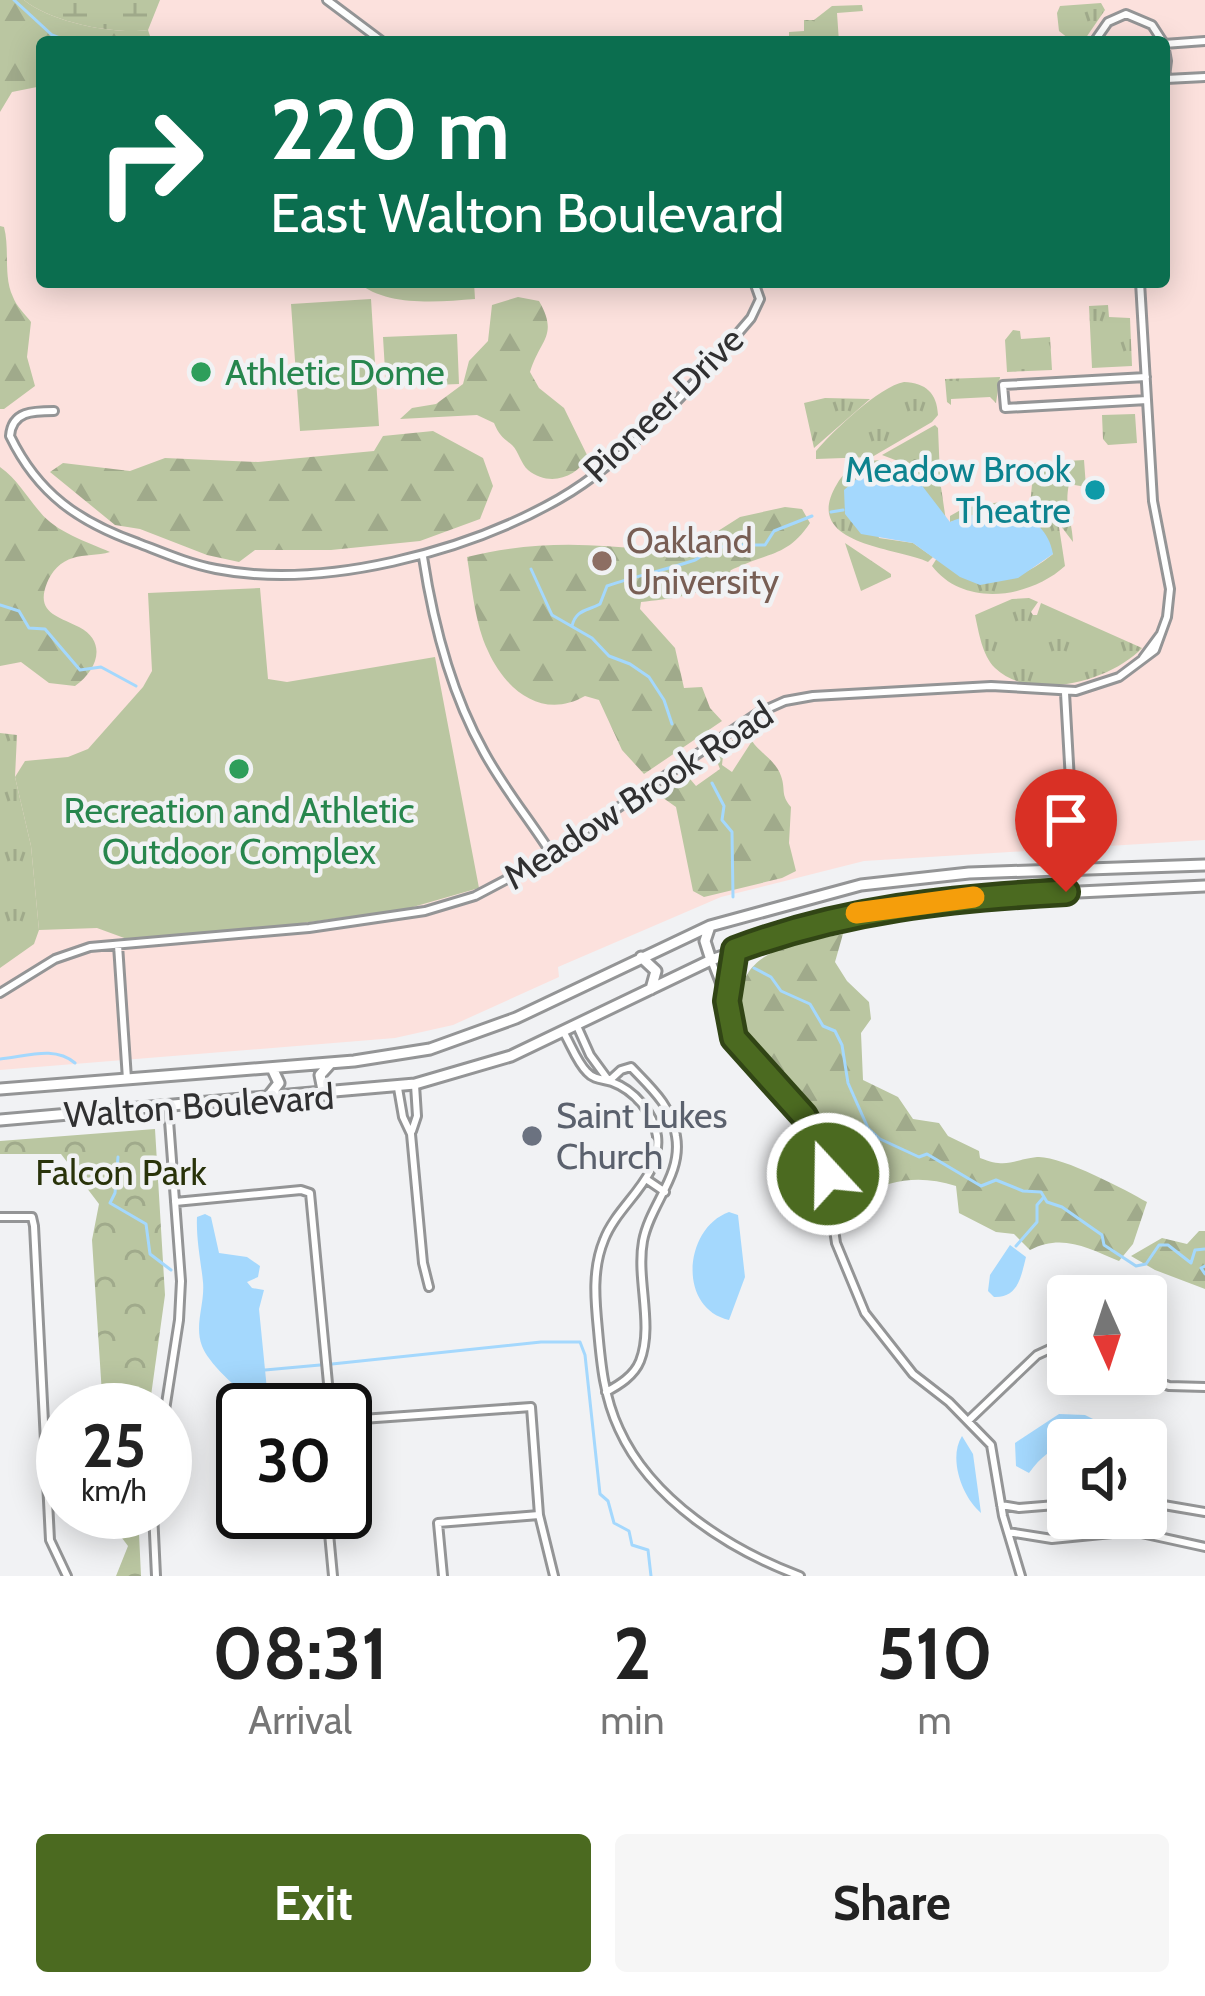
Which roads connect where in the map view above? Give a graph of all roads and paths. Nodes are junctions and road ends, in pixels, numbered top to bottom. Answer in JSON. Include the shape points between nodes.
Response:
{"nodes":[{"id":1,"x":327,"y":0,"type":"edge"},
{"id":2,"x":1126,"y":0,"type":"edge"},
{"id":3,"x":1126,"y":14,"type":"junction"},
{"id":4,"x":375,"y":36,"type":"edge"},
{"id":5,"x":1098,"y":36,"type":"edge"},
{"id":6,"x":1159,"y":36,"type":"edge"},
{"id":7,"x":1205,"y":41,"type":"edge"},
{"id":8,"x":1170,"y":43,"type":"edge"},
{"id":9,"x":1205,"y":77,"type":"edge"},
{"id":10,"x":1170,"y":81,"type":"edge"},
{"id":11,"x":756,"y":288,"type":"edge"},
{"id":12,"x":1141,"y":288,"type":"edge"},
{"id":13,"x":1146,"y":377,"type":"junction"},
{"id":14,"x":1147,"y":400,"type":"junction"},
{"id":15,"x":54,"y":411,"type":"dead end"},
{"id":16,"x":0,"y":427,"type":"edge"},
{"id":17,"x":10,"y":428,"type":"junction"},
{"id":18,"x":422,"y":556,"type":"junction"},
{"id":19,"x":1065,"y":692,"type":"junction"},
{"id":20,"x":551,"y":853,"type":"junction"},
{"id":21,"x":1192,"y":866,"type":"junction"},
{"id":22,"x":1205,"y":866,"type":"edge"},
{"id":23,"x":1075,"y":869,"type":"junction"},
{"id":24,"x":1187,"y":886,"type":"junction"},
{"id":25,"x":1205,"y":886,"type":"edge"},
{"id":26,"x":710,"y":926,"type":"junction"},
{"id":27,"x":118,"y":945,"type":"junction"},
{"id":28,"x":735,"y":950,"type":"junction"},
{"id":29,"x":641,"y":957,"type":"junction"},
{"id":30,"x":711,"y":960,"type":"junction"},
{"id":31,"x":651,"y":989,"type":"junction"},
{"id":32,"x":0,"y":993,"type":"edge"},
{"id":33,"x":727,"y":1001,"type":"junction"},
{"id":34,"x":577,"y":1025,"type":"junction"},
{"id":35,"x":564,"y":1033,"type":"junction"},
{"id":36,"x":590,"y":1055,"type":"junction"},
{"id":37,"x":580,"y":1061,"type":"junction"},
{"id":38,"x":329,"y":1064,"type":"junction"},
{"id":39,"x":272,"y":1068,"type":"junction"},
{"id":40,"x":127,"y":1079,"type":"junction"},
{"id":41,"x":609,"y":1081,"type":"junction"},
{"id":42,"x":416,"y":1084,"type":"junction"},
{"id":43,"x":398,"y":1088,"type":"junction"},
{"id":44,"x":0,"y":1089,"type":"edge"},
{"id":45,"x":324,"y":1095,"type":"junction"},
{"id":46,"x":264,"y":1100,"type":"junction"},
{"id":47,"x":168,"y":1108,"type":"junction"},
{"id":48,"x":0,"y":1120,"type":"edge"},
{"id":49,"x":411,"y":1134,"type":"junction"},
{"id":50,"x":646,"y":1179,"type":"junction"},
{"id":51,"x":665,"y":1192,"type":"junction"},
{"id":52,"x":175,"y":1202,"type":"junction"},
{"id":53,"x":0,"y":1217,"type":"edge"},
{"id":54,"x":429,"y":1287,"type":"dead end"},
{"id":55,"x":1047,"y":1350,"type":"edge"},
{"id":56,"x":168,"y":1383,"type":"edge"},
{"id":57,"x":328,"y":1383,"type":"edge"},
{"id":58,"x":1167,"y":1385,"type":"edge"},
{"id":59,"x":1205,"y":1387,"type":"edge"},
{"id":60,"x":606,"y":1392,"type":"junction"},
{"id":61,"x":372,"y":1418,"type":"edge"},
{"id":62,"x":969,"y":1420,"type":"junction"},
{"id":63,"x":1001,"y":1505,"type":"junction"},
{"id":64,"x":1047,"y":1506,"type":"edge"},
{"id":65,"x":1167,"y":1506,"type":"edge"},
{"id":66,"x":1205,"y":1512,"type":"edge"},
{"id":67,"x":539,"y":1515,"type":"junction"},
{"id":68,"x":1008,"y":1532,"type":"junction"},
{"id":69,"x":154,"y":1539,"type":"edge"},
{"id":70,"x":330,"y":1539,"type":"edge"},
{"id":71,"x":1205,"y":1547,"type":"edge"},
{"id":72,"x":67,"y":1576,"type":"edge"},
{"id":73,"x":156,"y":1576,"type":"edge"},
{"id":74,"x":333,"y":1576,"type":"edge"},
{"id":75,"x":443,"y":1576,"type":"edge"},
{"id":76,"x":554,"y":1576,"type":"edge"},
{"id":77,"x":800,"y":1576,"type":"edge"},
{"id":78,"x":1021,"y":1576,"type":"edge"}],
"edges":[{"from":1,"to":4,"type":"street"},
{"from":2,"to":3,"type":"street"},
{"from":3,"to":5,"type":"street"},
{"from":3,"to":6,"type":"street"},
{"from":7,"to":8,"type":"street"},
{"from":9,"to":10,"type":"street"},
{"from":11,"to":18,"type":"street","name":"Pioneer Drive","via":[[751,318],[591,477],[539,509]]},
{"from":12,"to":13,"type":"street","name":"Meadow Brook Road"},
{"from":13,"to":14,"type":"street","name":"Meadow Brook Road"},
{"from":13,"to":14,"type":"street","via":[[1003,385],[1005,408]]},
{"from":14,"to":19,"type":"street","name":"Meadow Brook Road","via":[[1169,608],[1142,661],[1103,684]]},
{"from":15,"to":17,"type":"street","via":[[22,414]]},
{"from":16,"to":17,"type":"street"},
{"from":17,"to":18,"type":"street","name":"Pioneer Drive","via":[[13,443],[67,509],[189,562],[305,572]]},
{"from":18,"to":20,"type":"street","via":[[468,721]]},
{"from":19,"to":20,"type":"street","name":"Meadow Brook Road","via":[[991,686],[785,701]]},
{"from":19,"to":23,"type":"street"},
{"from":20,"to":27,"type":"street","name":"Meadow Brook Road","via":[[494,888],[425,911]]},
{"from":21,"to":22,"type":"main road","name":"Walton Boulevard"},
{"from":21,"to":23,"type":"main road","name":"Walton Boulevard"},
{"from":21,"to":24,"type":"main road","via":[[1196,877]]},
{"from":23,"to":26,"type":"main road","name":"Walton Boulevard","via":[[873,883]]},
{"from":24,"to":25,"type":"main road","name":"Walton Boulevard"},
{"from":24,"to":28,"type":"main road","name":"Walton Boulevard","via":[[909,904]]},
{"from":26,"to":29,"type":"main road","name":"Walton Boulevard"},
{"from":26,"to":30,"type":"main road"},
{"from":27,"to":32,"type":"street","name":"Meadow Brook Road","via":[[66,954]]},
{"from":27,"to":40,"type":"street"},
{"from":28,"to":30,"type":"main road","name":"Walton Boulevard"},
{"from":28,"to":33,"type":"street"},
{"from":29,"to":31,"type":"main road","via":[[656,971]]},
{"from":29,"to":38,"type":"main road","name":"Walton Boulevard","via":[[500,1025],[430,1049]]},
{"from":30,"to":31,"type":"main road","name":"Walton Boulevard"},
{"from":30,"to":33,"type":"street"},
{"from":31,"to":34,"type":"main road","name":"Walton Boulevard"},
{"from":33,"to":62,"type":"street","via":[[734,1038],[804,1116],[821,1148],[836,1243],[865,1313],[913,1374]]},
{"from":34,"to":35,"type":"main road","name":"Walton Boulevard"},
{"from":34,"to":36,"type":"street"},
{"from":35,"to":37,"type":"street"},
{"from":35,"to":42,"type":"main road","name":"Walton Boulevard"},
{"from":36,"to":37,"type":"street"},
{"from":36,"to":41,"type":"street"},
{"from":37,"to":41,"type":"street"},
{"from":38,"to":39,"type":"main road","name":"Walton Boulevard"},
{"from":38,"to":45,"type":"main road","via":[[320,1076]]},
{"from":39,"to":40,"type":"main road","name":"Walton Boulevard"},
{"from":39,"to":46,"type":"main road","via":[[278,1088]]},
{"from":40,"to":44,"type":"main road","name":"Walton Boulevard"},
{"from":41,"to":50,"type":"street","via":[[641,1103],[657,1131]]},
{"from":41,"to":51,"type":"street","via":[[632,1067],[670,1113],[677,1139]]},
{"from":42,"to":43,"type":"main road","name":"Walton Boulevard"},
{"from":42,"to":49,"type":"street"},
{"from":43,"to":45,"type":"main road","name":"Walton Boulevard"},
{"from":43,"to":49,"type":"street"},
{"from":45,"to":46,"type":"main road","name":"Walton Boulevard"},
{"from":46,"to":47,"type":"main road","name":"Walton Boulevard"},
{"from":47,"to":48,"type":"main road","name":"Walton Boulevard"},
{"from":47,"to":52,"type":"street"},
{"from":49,"to":54,"type":"street"},
{"from":50,"to":51,"type":"street"},
{"from":50,"to":60,"type":"street","via":[[613,1220],[596,1267]]},
{"from":51,"to":60,"type":"street","via":[[644,1235],[639,1365]]},
{"from":52,"to":56,"type":"street","via":[[181,1298]]},
{"from":52,"to":57,"type":"street","via":[[310,1193]]},
{"from":53,"to":72,"type":"street","via":[[32,1217],[34,1226],[50,1540]]},
{"from":55,"to":62,"type":"street"},
{"from":58,"to":59,"type":"street"},
{"from":60,"to":77,"type":"street","via":[[621,1434],[663,1489],[734,1546]]},
{"from":61,"to":67,"type":"street","via":[[531,1407]]},
{"from":62,"to":63,"type":"street","via":[[991,1445]]},
{"from":63,"to":64,"type":"street"},
{"from":63,"to":68,"type":"street"},
{"from":65,"to":66,"type":"street"},
{"from":67,"to":75,"type":"street","via":[[438,1523]]},
{"from":67,"to":76,"type":"street"},
{"from":68,"to":71,"type":"street","via":[[1052,1540],[1132,1531]]},
{"from":68,"to":78,"type":"street"},
{"from":69,"to":73,"type":"street"},
{"from":70,"to":74,"type":"street"}]}
